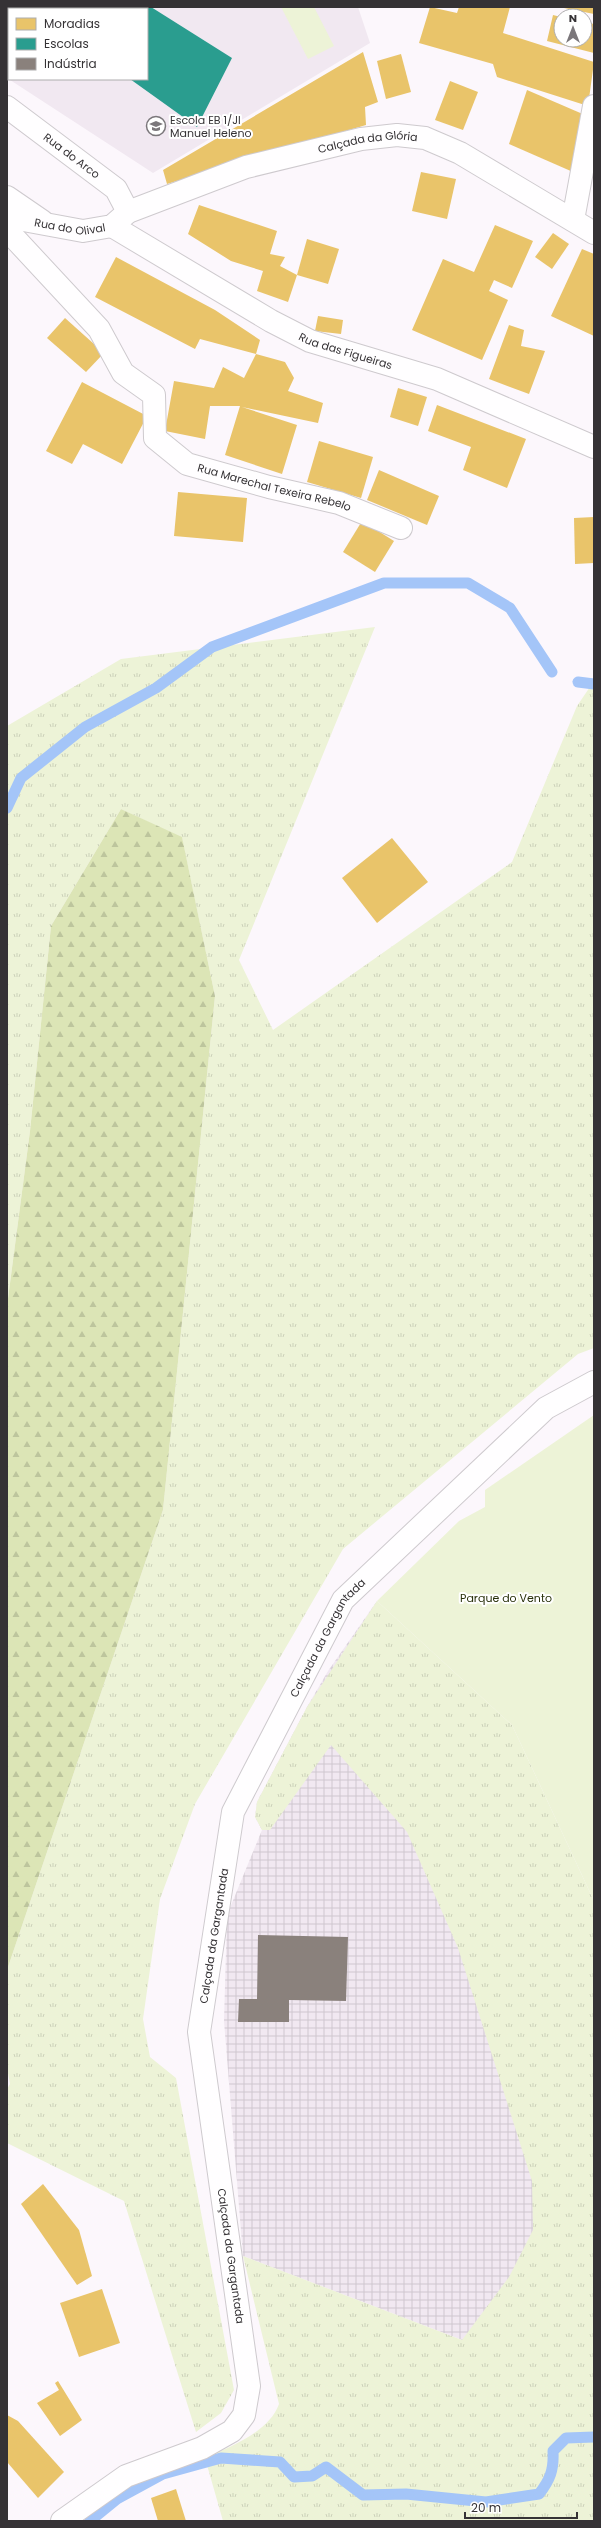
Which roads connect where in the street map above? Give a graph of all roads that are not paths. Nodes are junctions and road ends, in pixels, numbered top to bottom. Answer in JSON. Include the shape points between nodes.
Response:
{"nodes":[{"id":1,"x":594,"y":106,"type":"edge"},
{"id":2,"x":7,"y":107,"type":"edge"},
{"id":3,"x":7,"y":197,"type":"edge"},
{"id":4,"x":7,"y":217,"type":"edge"},
{"id":5,"x":120,"y":219,"type":"junction"},
{"id":6,"x":573,"y":220,"type":"junction"},
{"id":7,"x":48,"y":225,"type":"junction"},
{"id":8,"x":7,"y":230,"type":"edge"},
{"id":9,"x":594,"y":233,"type":"edge"},
{"id":10,"x":594,"y":447,"type":"edge"},
{"id":11,"x":401,"y":528,"type":"dead end"},
{"id":12,"x":594,"y":1382,"type":"edge"},
{"id":13,"x":62,"y":2521,"type":"edge"}],
"edges":[{"from":1,"to":6,"type":"street"},
{"from":2,"to":5,"type":"street","name":"Rua do Arco","via":[[116,188]]},
{"from":3,"to":7,"type":"street"},
{"from":4,"to":7,"type":"street","name":"Rua do Olival"},
{"from":5,"to":6,"type":"street","name":"Calçada da Glória","via":[[246,167],[361,140],[397,135],[425,138],[460,152]]},
{"from":5,"to":7,"type":"street","name":"Rua do Olival","via":[[83,231]]},
{"from":5,"to":10,"type":"street","name":"Rua das Figueiras","via":[[271,321],[310,341],[437,379]]},
{"from":6,"to":9,"type":"street","name":"Calçada da Glória"},
{"from":8,"to":11,"type":"street","name":"Rua Marechal Texeira Rebelo","via":[[99,330],[123,373],[154,395],[155,438],[187,464],[339,503]]},
{"from":12,"to":13,"type":"street","name":"Calçada da Gargantada","via":[[546,1408],[343,1600],[233,1812],[199,2032],[249,2386],[244,2415],[232,2431],[202,2448],[126,2476]]}]}
